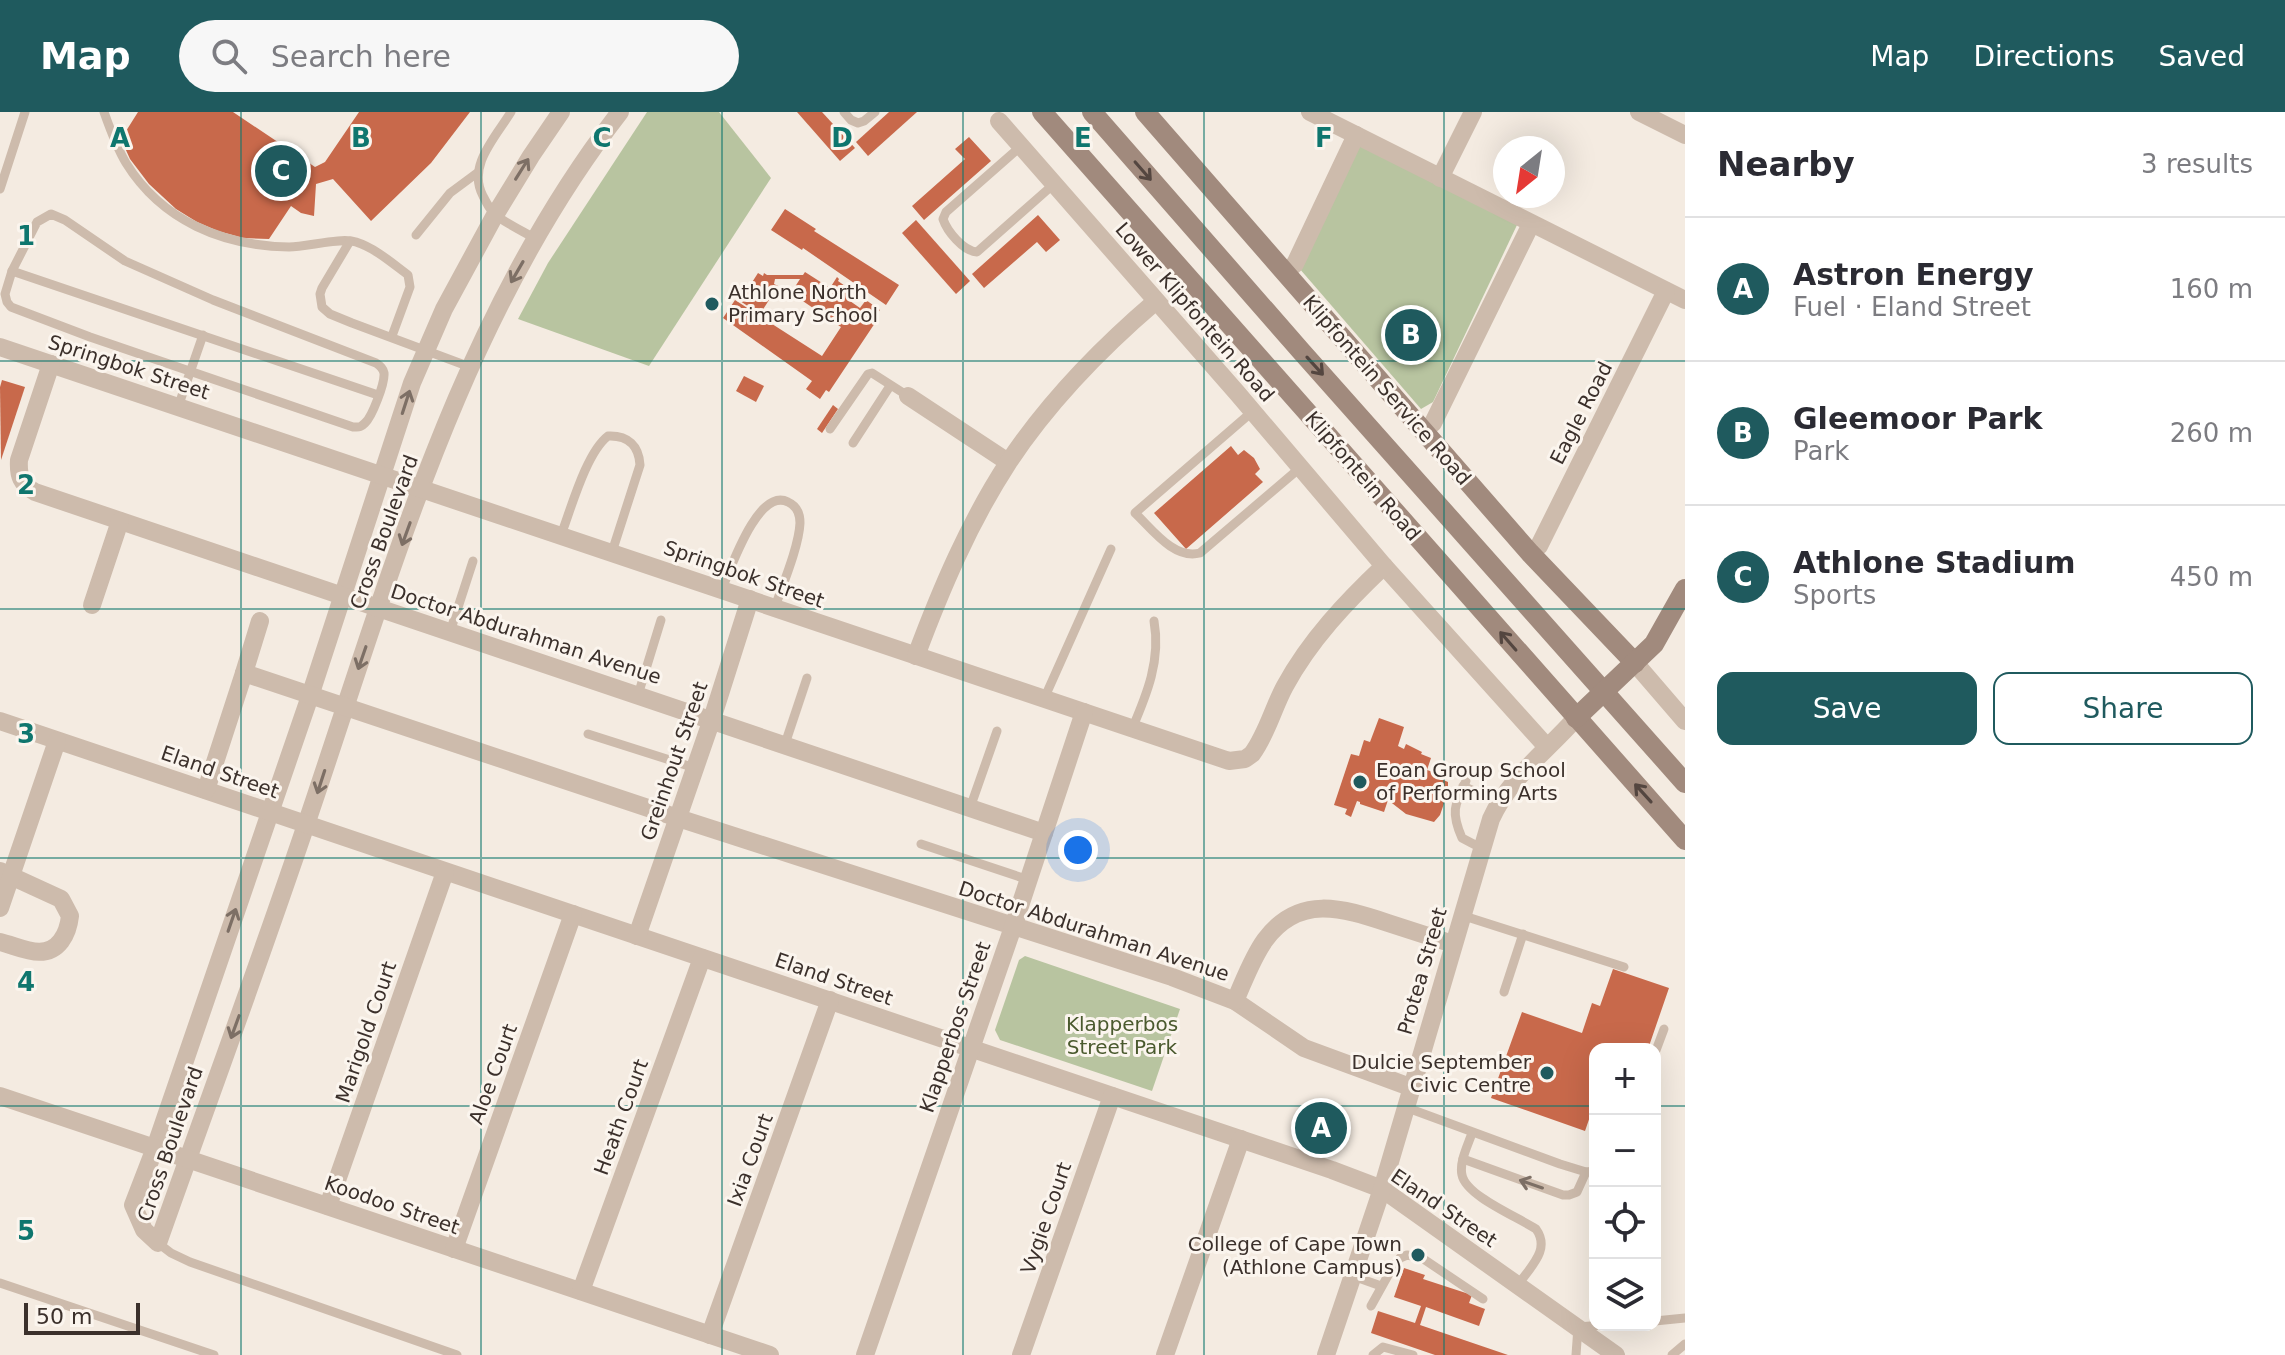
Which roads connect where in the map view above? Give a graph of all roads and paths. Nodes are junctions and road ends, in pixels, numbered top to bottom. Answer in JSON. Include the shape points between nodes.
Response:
{"nodes":[{"id":1,"x":25,"y":112,"type":"edge"},
{"id":2,"x":104,"y":112,"type":"edge"},
{"id":3,"x":511,"y":112,"type":"edge"},
{"id":4,"x":561,"y":112,"type":"edge"},
{"id":5,"x":620,"y":112,"type":"edge"},
{"id":6,"x":844,"y":112,"type":"edge"},
{"id":7,"x":875,"y":112,"type":"edge"},
{"id":8,"x":1042,"y":112,"type":"edge"},
{"id":9,"x":1092,"y":112,"type":"edge"},
{"id":10,"x":1145,"y":112,"type":"edge"},
{"id":11,"x":1310,"y":112,"type":"edge"},
{"id":12,"x":1473,"y":112,"type":"edge"},
{"id":13,"x":1639,"y":112,"type":"edge"},
{"id":14,"x":999,"y":121,"type":"dead end"},
{"id":15,"x":1356,"y":135,"type":"junction"},
{"id":16,"x":1685,"y":135,"type":"edge"},
{"id":17,"x":1021,"y":146,"type":"junction"},
{"id":18,"x":477,"y":173,"type":"junction"},
{"id":19,"x":1440,"y":178,"type":"junction"},
{"id":20,"x":1054,"y":184,"type":"junction"},
{"id":21,"x":0,"y":189,"type":"edge"},
{"id":22,"x":495,"y":215,"type":"junction"},
{"id":23,"x":1531,"y":224,"type":"junction"},
{"id":24,"x":416,"y":235,"type":"dead end"},
{"id":25,"x":536,"y":239,"type":"junction"},
{"id":26,"x":350,"y":241,"type":"junction"},
{"id":27,"x":12,"y":271,"type":"junction"},
{"id":28,"x":1285,"y":272,"type":"junction"},
{"id":29,"x":1666,"y":291,"type":"junction"},
{"id":30,"x":1685,"y":300,"type":"edge"},
{"id":31,"x":1156,"y":301,"type":"junction"},
{"id":32,"x":203,"y":335,"type":"junction"},
{"id":33,"x":392,"y":336,"type":"junction"},
{"id":34,"x":0,"y":347,"type":"edge"},
{"id":35,"x":427,"y":350,"type":"junction"},
{"id":36,"x":51,"y":364,"type":"junction"},
{"id":37,"x":470,"y":367,"type":"junction"},
{"id":38,"x":190,"y":372,"type":"junction"},
{"id":39,"x":890,"y":386,"type":"junction"},
{"id":40,"x":378,"y":395,"type":"junction"},
{"id":41,"x":908,"y":396,"type":"joint"},
{"id":42,"x":178,"y":407,"type":"junction"},
{"id":43,"x":1253,"y":411,"type":"junction"},
{"id":44,"x":830,"y":429,"type":"dead end"},
{"id":45,"x":1424,"y":431,"type":"junction"},
{"id":46,"x":853,"y":443,"type":"dead end"},
{"id":47,"x":1008,"y":462,"type":"junction"},
{"id":48,"x":1301,"y":467,"type":"junction"},
{"id":49,"x":382,"y":476,"type":"junction"},
{"id":50,"x":422,"y":489,"type":"junction"},
{"id":51,"x":120,"y":521,"type":"junction"},
{"id":52,"x":561,"y":535,"type":"junction"},
{"id":53,"x":1111,"y":549,"type":"dead end"},
{"id":54,"x":612,"y":552,"type":"junction"},
{"id":55,"x":1530,"y":553,"type":"junction"},
{"id":56,"x":473,"y":561,"type":"dead end"},
{"id":57,"x":1384,"y":566,"type":"junction"},
{"id":58,"x":722,"y":589,"type":"junction"},
{"id":59,"x":1685,"y":589,"type":"edge"},
{"id":60,"x":343,"y":596,"type":"junction"},
{"id":61,"x":750,"y":599,"type":"junction"},
{"id":62,"x":92,"y":605,"type":"dead end"},
{"id":63,"x":775,"y":607,"type":"junction"},
{"id":64,"x":379,"y":608,"type":"junction"},
{"id":65,"x":661,"y":620,"type":"dead end"},
{"id":66,"x":260,"y":621,"type":"dead end"},
{"id":67,"x":1154,"y":621,"type":"dead end"},
{"id":68,"x":450,"y":632,"type":"junction"},
{"id":69,"x":916,"y":656,"type":"junction"},
{"id":70,"x":1635,"y":663,"type":"junction"},
{"id":71,"x":244,"y":673,"type":"junction"},
{"id":72,"x":807,"y":678,"type":"dead end"},
{"id":73,"x":1604,"y":692,"type":"junction"},
{"id":74,"x":638,"y":695,"type":"junction"},
{"id":75,"x":310,"y":696,"type":"junction"},
{"id":76,"x":1044,"y":699,"type":"junction"},
{"id":77,"x":346,"y":708,"type":"junction"},
{"id":78,"x":1084,"y":712,"type":"junction"},
{"id":79,"x":1576,"y":718,"type":"junction"},
{"id":80,"x":712,"y":719,"type":"junction"},
{"id":81,"x":0,"y":721,"type":"edge"},
{"id":82,"x":1685,"y":721,"type":"edge"},
{"id":83,"x":1132,"y":729,"type":"junction"},
{"id":84,"x":997,"y":731,"type":"dead end"},
{"id":85,"x":588,"y":734,"type":"dead end"},
{"id":86,"x":57,"y":741,"type":"junction"},
{"id":87,"x":785,"y":744,"type":"junction"},
{"id":88,"x":1547,"y":747,"type":"junction"},
{"id":89,"x":695,"y":768,"type":"junction"},
{"id":90,"x":1685,"y":783,"type":"edge"},
{"id":91,"x":206,"y":790,"type":"junction"},
{"id":92,"x":1499,"y":802,"type":"junction"},
{"id":93,"x":970,"y":808,"type":"junction"},
{"id":94,"x":269,"y":812,"type":"junction"},
{"id":95,"x":678,"y":818,"type":"junction"},
{"id":96,"x":306,"y":825,"type":"junction"},
{"id":97,"x":1044,"y":833,"type":"junction"},
{"id":98,"x":1685,"y":840,"type":"edge"},
{"id":99,"x":921,"y":844,"type":"dead end"},
{"id":100,"x":1481,"y":848,"type":"junction"},
{"id":101,"x":445,"y":872,"type":"junction"},
{"id":102,"x":6,"y":874,"type":"edge"},
{"id":103,"x":1029,"y":880,"type":"junction"},
{"id":104,"x":0,"y":908,"type":"edge"},
{"id":105,"x":573,"y":914,"type":"junction"},
{"id":106,"x":1461,"y":915,"type":"junction"},
{"id":107,"x":1013,"y":927,"type":"junction"},
{"id":108,"x":1523,"y":934,"type":"junction"},
{"id":109,"x":637,"y":936,"type":"junction"},
{"id":110,"x":0,"y":942,"type":"edge"},
{"id":111,"x":1453,"y":944,"type":"junction"},
{"id":112,"x":702,"y":958,"type":"junction"},
{"id":113,"x":1624,"y":967,"type":"dead end"},
{"id":114,"x":1504,"y":992,"type":"dead end"},
{"id":115,"x":830,"y":1000,"type":"junction"},
{"id":116,"x":1235,"y":1001,"type":"junction"},
{"id":117,"x":1664,"y":1029,"type":"dead end"},
{"id":118,"x":1659,"y":1043,"type":"edge"},
{"id":119,"x":971,"y":1049,"type":"junction"},
{"id":120,"x":1410,"y":1087,"type":"junction"},
{"id":121,"x":0,"y":1096,"type":"edge"},
{"id":122,"x":1112,"y":1096,"type":"junction"},
{"id":123,"x":1405,"y":1107,"type":"junction"},
{"id":124,"x":1472,"y":1133,"type":"junction"},
{"id":125,"x":1241,"y":1139,"type":"junction"},
{"id":126,"x":155,"y":1148,"type":"junction"},
{"id":127,"x":188,"y":1159,"type":"junction"},
{"id":128,"x":1463,"y":1159,"type":"junction"},
{"id":129,"x":1589,"y":1170,"type":"edge"},
{"id":130,"x":1589,"y":1174,"type":"edge"},
{"id":131,"x":1382,"y":1189,"type":"junction"},
{"id":132,"x":328,"y":1206,"type":"junction"},
{"id":133,"x":158,"y":1243,"type":"junction"},
{"id":134,"x":454,"y":1249,"type":"junction"},
{"id":135,"x":1353,"y":1276,"type":"junction"},
{"id":136,"x":0,"y":1283,"type":"edge"},
{"id":137,"x":1518,"y":1285,"type":"junction"},
{"id":138,"x":1381,"y":1286,"type":"junction"},
{"id":139,"x":581,"y":1291,"type":"junction"},
{"id":140,"x":1483,"y":1299,"type":"dead end"},
{"id":141,"x":1371,"y":1306,"type":"dead end"},
{"id":142,"x":1685,"y":1318,"type":"edge"},
{"id":143,"x":1661,"y":1320,"type":"edge"},
{"id":144,"x":1589,"y":1326,"type":"edge"},
{"id":145,"x":1578,"y":1327,"type":"junction"},
{"id":146,"x":710,"y":1335,"type":"junction"},
{"id":147,"x":1685,"y":1344,"type":"edge"},
{"id":148,"x":214,"y":1355,"type":"edge"},
{"id":149,"x":457,"y":1355,"type":"edge"},
{"id":150,"x":770,"y":1355,"type":"edge"},
{"id":151,"x":865,"y":1355,"type":"edge"},
{"id":152,"x":1021,"y":1355,"type":"edge"},
{"id":153,"x":1165,"y":1355,"type":"edge"},
{"id":154,"x":1326,"y":1355,"type":"edge"},
{"id":155,"x":1373,"y":1355,"type":"edge"},
{"id":156,"x":1413,"y":1355,"type":"edge"},
{"id":157,"x":1576,"y":1355,"type":"edge"},
{"id":158,"x":1616,"y":1355,"type":"edge"},
{"id":159,"x":1672,"y":1355,"type":"edge"}],
"edges":[{"from":1,"to":21,"type":"lane"},
{"from":2,"to":26,"type":"lane","via":[[125,162],[145,188],[198,229],[247,244],[305,247]]},
{"from":3,"to":18,"type":"lane"},
{"from":22,"to":4,"type":"street","name":"Cross Boulevard","one_way":true},
{"from":5,"to":25,"type":"street","name":"Cross Boulevard"},
{"from":6,"to":7,"type":"lane","via":[[858,123]]},
{"from":79,"to":8,"type":"main road","name":"Klipfontein Road","one_way":true},
{"from":9,"to":73,"type":"main road","name":"Klipfontein Road","one_way":true},
{"from":10,"to":28,"type":"main road","name":"Klipfontein Service Road"},
{"from":11,"to":15,"type":"street"},
{"from":12,"to":19,"type":"street"},
{"from":13,"to":16,"type":"street"},
{"from":14,"to":17,"type":"street","name":"Lower Klipfontein Road"},
{"from":15,"to":19,"type":"street"},
{"from":15,"to":28,"type":"street","via":[[1295,264]]},
{"from":17,"to":20,"type":"street","name":"Lower Klipfontein Road"},
{"from":17,"to":20,"type":"lane","via":[[946,212],[945,225],[967,249],[977,252]]},
{"from":18,"to":22,"type":"lane","via":[[479,189]]},
{"from":18,"to":24,"type":"lane","via":[[450,193]]},
{"from":19,"to":23,"type":"street"},
{"from":20,"to":31,"type":"street","name":"Lower Klipfontein Road"},
{"from":22,"to":25,"type":"lane"},
{"from":22,"to":35,"type":"street","name":"Cross Boulevard"},
{"from":23,"to":29,"type":"street"},
{"from":23,"to":45,"type":"street","via":[[1433,423]]},
{"from":25,"to":37,"type":"street","name":"Cross Boulevard","one_way":true},
{"from":26,"to":33,"type":"lane","via":[[367,246],[410,278]]},
{"from":26,"to":33,"type":"lane","via":[[322,288],[322,307]]},
{"from":27,"to":32,"type":"lane"},
{"from":27,"to":38,"type":"lane","via":[[5,294],[15,310]]},
{"from":27,"to":40,"type":"lane","via":[[37,222],[57,215],[125,261],[376,363],[384,373]]},
{"from":28,"to":45,"type":"main road","name":"Klipfontein Service Road"},
{"from":29,"to":30,"type":"street"},
{"from":29,"to":55,"type":"street","name":"Eagle Road","via":[[1539,546]]},
{"from":31,"to":43,"type":"street","name":"Lower Klipfontein Road"},
{"from":31,"to":47,"type":"street","via":[[1082,370]]},
{"from":32,"to":38,"type":"lane"},
{"from":32,"to":40,"type":"lane"},
{"from":33,"to":35,"type":"lane"},
{"from":34,"to":36,"type":"street","name":"Springbok Street"},
{"from":35,"to":37,"type":"lane"},
{"from":49,"to":35,"type":"street","name":"Cross Boulevard","one_way":true},
{"from":36,"to":42,"type":"street","name":"Springbok Street"},
{"from":36,"to":51,"type":"street","name":"Doctor Abdurahman Avenue","via":[[19,460],[21,481],[46,497]]},
{"from":37,"to":50,"type":"street","name":"Cross Boulevard"},
{"from":38,"to":40,"type":"lane","via":[[353,427],[367,421]]},
{"from":38,"to":42,"type":"lane"},
{"from":39,"to":41,"type":"lane"},
{"from":39,"to":44,"type":"lane","via":[[868,374]]},
{"from":39,"to":46,"type":"lane"},
{"from":41,"to":47,"type":"street"},
{"from":42,"to":49,"type":"street","name":"Springbok Street"},
{"from":43,"to":48,"type":"street","name":"Lower Klipfontein Road"},
{"from":43,"to":48,"type":"lane","via":[[1135,513],[1172,548],[1193,555]]},
{"from":45,"to":55,"type":"main road","name":"Klipfontein Service Road"},
{"from":47,"to":69,"type":"street","via":[[960,547]]},
{"from":48,"to":57,"type":"street","name":"Lower Klipfontein Road"},
{"from":49,"to":50,"type":"street","name":"Springbok Street"},
{"from":49,"to":60,"type":"street","name":"Cross Boulevard"},
{"from":50,"to":52,"type":"street","name":"Springbok Street"},
{"from":50,"to":64,"type":"street","name":"Cross Boulevard","one_way":true},
{"from":51,"to":60,"type":"street","name":"Doctor Abdurahman Avenue"},
{"from":51,"to":62,"type":"street"},
{"from":52,"to":54,"type":"street","name":"Springbok Street"},
{"from":52,"to":54,"type":"lane","via":[[600,441],[624,438],[634,444],[640,465]]},
{"from":53,"to":76,"type":"lane"},
{"from":54,"to":58,"type":"street","name":"Springbok Street"},
{"from":55,"to":70,"type":"main road","name":"Klipfontein Service Road"},
{"from":56,"to":68,"type":"lane"},
{"from":57,"to":83,"type":"street","name":"Springbok Street","via":[[1303,657],[1257,748],[1245,759],[1218,759]]},
{"from":57,"to":88,"type":"street","name":"Lower Klipfontein Road"},
{"from":58,"to":61,"type":"street","name":"Springbok Street"},
{"from":58,"to":63,"type":"lane","via":[[757,515],[767,504],[785,500],[798,511],[799,533]]},
{"from":59,"to":70,"type":"main road","via":[[1662,632]]},
{"from":60,"to":64,"type":"street","name":"Doctor Abdurahman Avenue"},
{"from":60,"to":75,"type":"street","name":"Cross Boulevard"},
{"from":61,"to":63,"type":"street","name":"Springbok Street"},
{"from":61,"to":80,"type":"street","name":"Greinhout Street"},
{"from":63,"to":69,"type":"street","name":"Springbok Street"},
{"from":64,"to":68,"type":"street","name":"Doctor Abdurahman Avenue"},
{"from":64,"to":77,"type":"street","name":"Cross Boulevard","one_way":true},
{"from":65,"to":74,"type":"lane"},
{"from":66,"to":71,"type":"street"},
{"from":67,"to":83,"type":"lane","via":[[1156,657]]},
{"from":68,"to":74,"type":"street","name":"Doctor Abdurahman Avenue"},
{"from":69,"to":76,"type":"street","name":"Springbok Street"},
{"from":70,"to":73,"type":"main road"},
{"from":70,"to":82,"type":"street"},
{"from":71,"to":75,"type":"street","name":"Doctor Abdurahman Avenue"},
{"from":71,"to":91,"type":"street"},
{"from":72,"to":87,"type":"lane"},
{"from":73,"to":79,"type":"main road"},
{"from":73,"to":90,"type":"main road","name":"Klipfontein Road"},
{"from":74,"to":80,"type":"street","name":"Doctor Abdurahman Avenue"},
{"from":75,"to":77,"type":"street","name":"Doctor Abdurahman Avenue"},
{"from":75,"to":94,"type":"street","name":"Cross Boulevard"},
{"from":76,"to":78,"type":"street","name":"Springbok Street"},
{"from":77,"to":95,"type":"street","name":"Doctor Abdurahman Avenue"},
{"from":77,"to":96,"type":"street","name":"Cross Boulevard","one_way":true},
{"from":78,"to":83,"type":"street","name":"Springbok Street"},
{"from":78,"to":97,"type":"street","name":"Klapperbos Street"},
{"from":79,"to":88,"type":"street","name":"Protea Street"},
{"from":98,"to":79,"type":"main road","name":"Klipfontein Road","one_way":true},
{"from":80,"to":87,"type":"street","name":"Doctor Abdurahman Avenue"},
{"from":80,"to":89,"type":"street","name":"Greinhout Street"},
{"from":81,"to":86,"type":"street","name":"Eland Street"},
{"from":84,"to":93,"type":"lane"},
{"from":85,"to":89,"type":"lane"},
{"from":86,"to":91,"type":"street","name":"Eland Street"},
{"from":86,"to":102,"type":"street"},
{"from":87,"to":93,"type":"street","name":"Doctor Abdurahman Avenue"},
{"from":88,"to":92,"type":"street","name":"Protea Street"},
{"from":89,"to":95,"type":"street","name":"Greinhout Street"},
{"from":91,"to":94,"type":"street","name":"Eland Street"},
{"from":92,"to":100,"type":"street","name":"Protea Street"},
{"from":92,"to":100,"type":"lane","via":[[1465,784],[1454,810],[1458,841]]},
{"from":93,"to":97,"type":"street","name":"Doctor Abdurahman Avenue"},
{"from":94,"to":96,"type":"street","name":"Eland Street"},
{"from":126,"to":94,"type":"street","name":"Cross Boulevard","one_way":true},
{"from":95,"to":107,"type":"street","name":"Doctor Abdurahman Avenue"},
{"from":95,"to":109,"type":"street","name":"Greinhout Street"},
{"from":96,"to":101,"type":"street","name":"Eland Street"},
{"from":96,"to":127,"type":"street","name":"Cross Boulevard","one_way":true},
{"from":97,"to":103,"type":"street","name":"Klapperbos Street"},
{"from":99,"to":103,"type":"lane"},
{"from":100,"to":106,"type":"street","name":"Protea Street"},
{"from":101,"to":105,"type":"street","name":"Eland Street"},
{"from":101,"to":132,"type":"street","name":"Marigold Court"},
{"from":102,"to":104,"type":"street"},
{"from":102,"to":110,"type":"street","via":[[61,899],[70,916],[58,945],[44,953]]},
{"from":103,"to":107,"type":"street","name":"Klapperbos Street"},
{"from":105,"to":109,"type":"street","name":"Eland Street"},
{"from":105,"to":134,"type":"street","name":"Aloe Court"},
{"from":106,"to":108,"type":"lane"},
{"from":106,"to":111,"type":"street","name":"Protea Street"},
{"from":107,"to":116,"type":"street","name":"Doctor Abdurahman Avenue"},
{"from":107,"to":119,"type":"street","name":"Klapperbos Street"},
{"from":108,"to":113,"type":"lane"},
{"from":108,"to":114,"type":"lane"},
{"from":109,"to":112,"type":"street","name":"Eland Street"},
{"from":111,"to":116,"type":"street","name":"Doctor Abdurahman Avenue","via":[[1339,908],[1314,909],[1280,924],[1266,939]]},
{"from":111,"to":120,"type":"street","name":"Protea Street"},
{"from":112,"to":115,"type":"street","name":"Eland Street"},
{"from":112,"to":139,"type":"street","name":"Heath Court"},
{"from":115,"to":119,"type":"street","name":"Eland Street"},
{"from":115,"to":146,"type":"street","name":"Ixia Court"},
{"from":116,"to":120,"type":"street","name":"Doctor Abdurahman Avenue","via":[[1304,1048]]},
{"from":117,"to":118,"type":"lane"},
{"from":119,"to":122,"type":"street","name":"Eland Street"},
{"from":119,"to":151,"type":"street","name":"Klapperbos Street"},
{"from":120,"to":123,"type":"street","name":"Protea Street"},
{"from":121,"to":126,"type":"street","name":"Koodoo Street"},
{"from":122,"to":125,"type":"street","name":"Eland Street"},
{"from":122,"to":152,"type":"street","name":"Vygie Court"},
{"from":123,"to":124,"type":"lane"},
{"from":123,"to":131,"type":"street","name":"Protea Street"},
{"from":124,"to":128,"type":"lane"},
{"from":124,"to":129,"type":"lane"},
{"from":125,"to":131,"type":"street","name":"Eland Street"},
{"from":125,"to":153,"type":"street"},
{"from":126,"to":127,"type":"street","name":"Koodoo Street"},
{"from":126,"to":133,"type":"street","name":"Cross Boulevard","via":[[133,1205],[144,1230]]},
{"from":127,"to":132,"type":"street","name":"Koodoo Street"},
{"from":127,"to":133,"type":"street","name":"Cross Boulevard"},
{"from":130,"to":128,"type":"lane","one_way":true,"via":[[1577,1192],[1563,1195]]},
{"from":128,"to":137,"type":"lane","via":[[1468,1188],[1543,1238],[1539,1255]]},
{"from":131,"to":135,"type":"street","name":"Protea Street"},
{"from":131,"to":137,"type":"street","name":"Eland Street"},
{"from":132,"to":134,"type":"street","name":"Koodoo Street"},
{"from":133,"to":149,"type":"lane","via":[[190,1262]]},
{"from":134,"to":139,"type":"street","name":"Koodoo Street"},
{"from":135,"to":138,"type":"lane"},
{"from":135,"to":154,"type":"street","name":"Protea Street"},
{"from":136,"to":148,"type":"lane"},
{"from":137,"to":145,"type":"street","name":"Eland Street"},
{"from":138,"to":140,"type":"lane","via":[[1400,1258],[1413,1254]]},
{"from":138,"to":141,"type":"lane"},
{"from":139,"to":146,"type":"street","name":"Koodoo Street"},
{"from":142,"to":143,"type":"lane"},
{"from":144,"to":145,"type":"lane"},
{"from":145,"to":157,"type":"lane"},
{"from":145,"to":158,"type":"street","name":"Eland Street"},
{"from":146,"to":150,"type":"street","name":"Koodoo Street"},
{"from":147,"to":159,"type":"lane"},
{"from":155,"to":156,"type":"lane","via":[[1383,1347]]}]}
